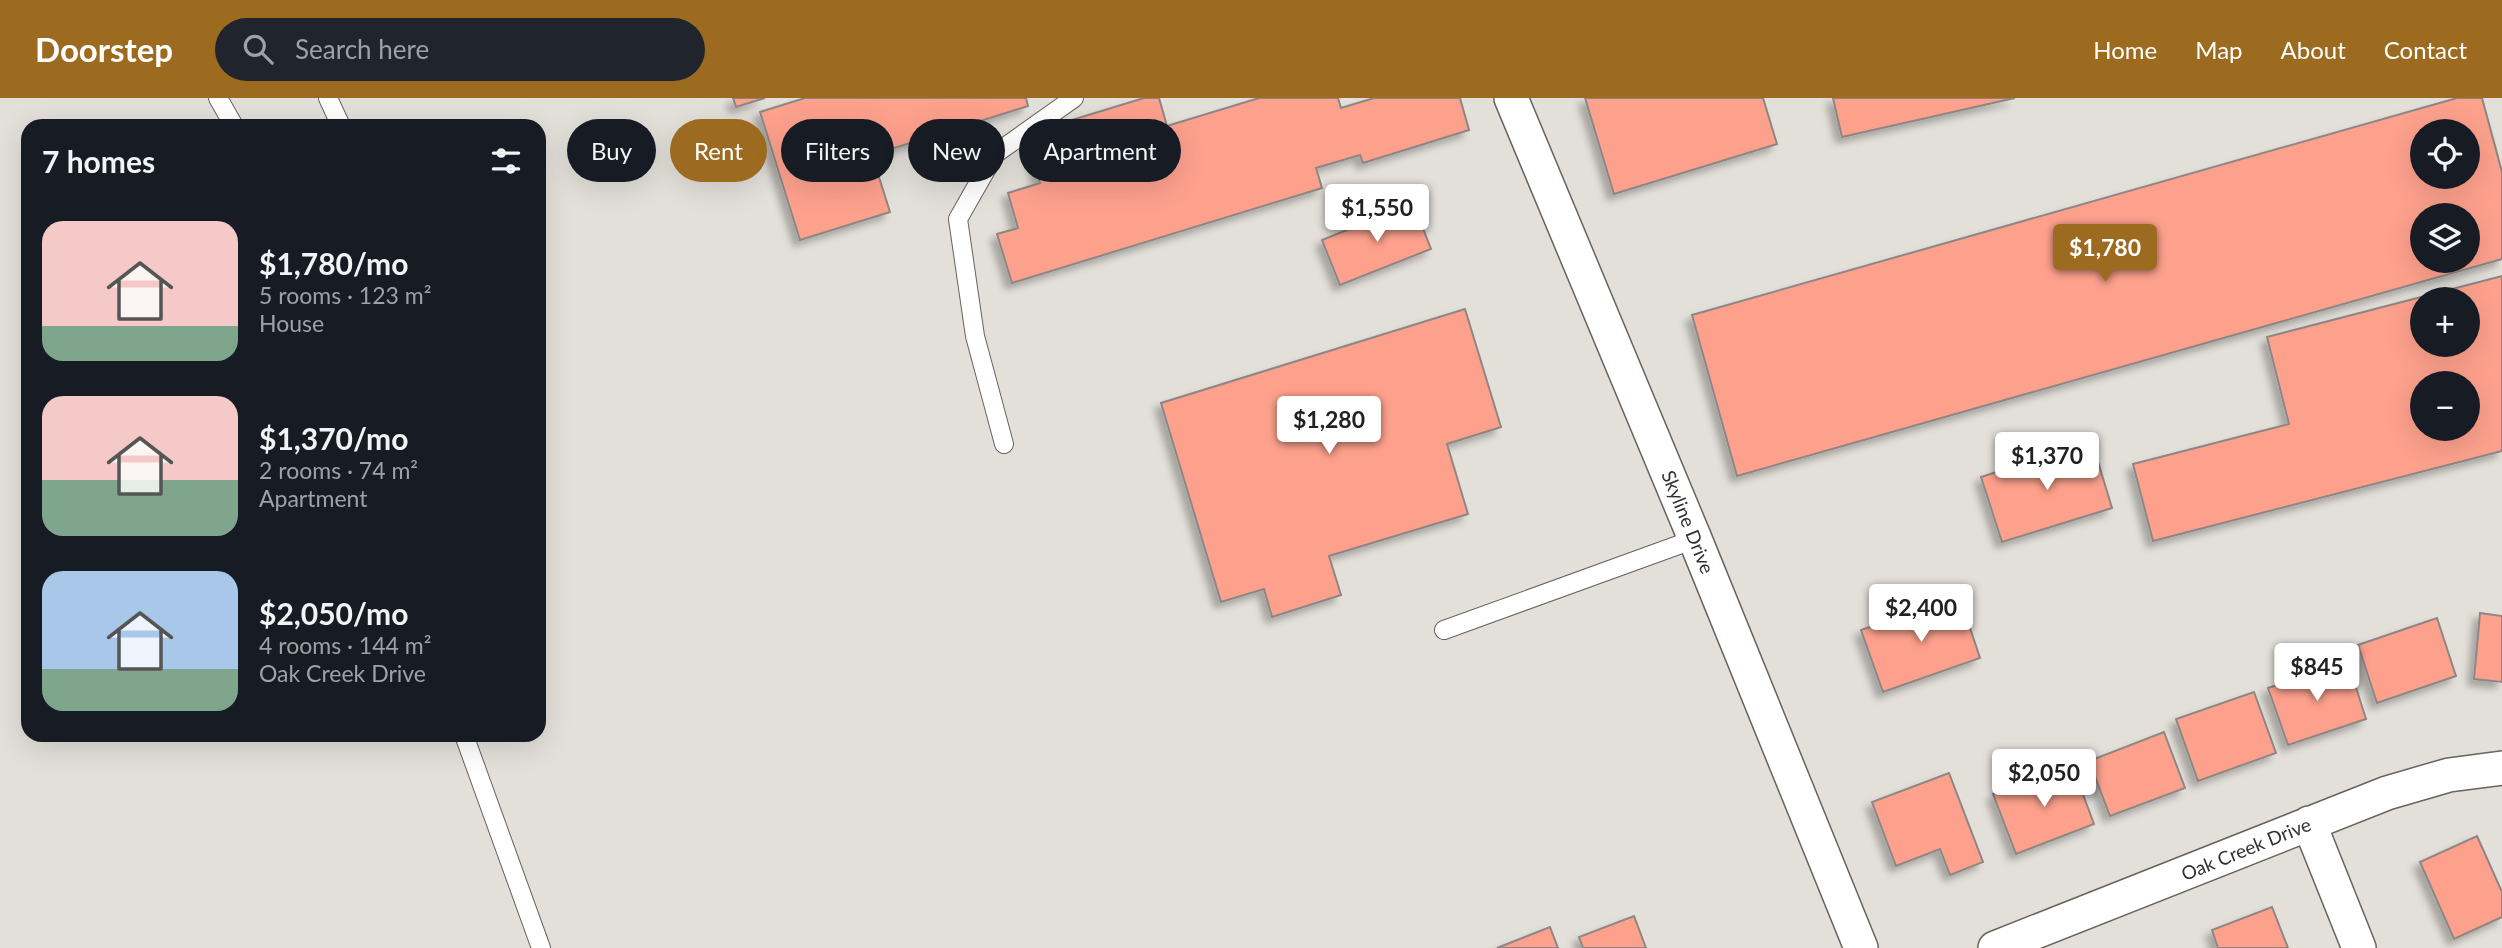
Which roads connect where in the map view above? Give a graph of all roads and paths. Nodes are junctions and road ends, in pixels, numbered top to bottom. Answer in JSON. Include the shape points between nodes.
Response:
{"nodes":[{"id":1,"x":218,"y":98,"type":"edge"},
{"id":2,"x":328,"y":98,"type":"edge"},
{"id":3,"x":1074,"y":98,"type":"edge"},
{"id":4,"x":1511,"y":98,"type":"edge"},
{"id":5,"x":230,"y":119,"type":"edge"},
{"id":6,"x":338,"y":119,"type":"edge"},
{"id":7,"x":1004,"y":444,"type":"dead end"},
{"id":8,"x":1695,"y":539,"type":"junction"},
{"id":9,"x":1444,"y":630,"type":"dead end"},
{"id":10,"x":467,"y":742,"type":"edge"},
{"id":11,"x":2502,"y":768,"type":"edge"},
{"id":12,"x":2309,"y":823,"type":"junction"},
{"id":13,"x":541,"y":948,"type":"edge"},
{"id":14,"x":1861,"y":948,"type":"edge"},
{"id":15,"x":1995,"y":948,"type":"edge"},
{"id":16,"x":2359,"y":948,"type":"edge"}],
"edges":[{"from":1,"to":5,"type":"lane"},
{"from":2,"to":6,"type":"lane"},
{"from":3,"to":7,"type":"lane","via":[[995,154],[958,219],[975,336]]},
{"from":4,"to":8,"type":"street","name":"Skyline Drive"},
{"from":8,"to":9,"type":"lane"},
{"from":8,"to":14,"type":"street","name":"Skyline Drive"},
{"from":10,"to":13,"type":"lane"},
{"from":11,"to":12,"type":"street","name":"Oak Creek Drive","via":[[2449,775]]},
{"from":12,"to":15,"type":"street","name":"Oak Creek Drive"},
{"from":12,"to":16,"type":"street"}]}
